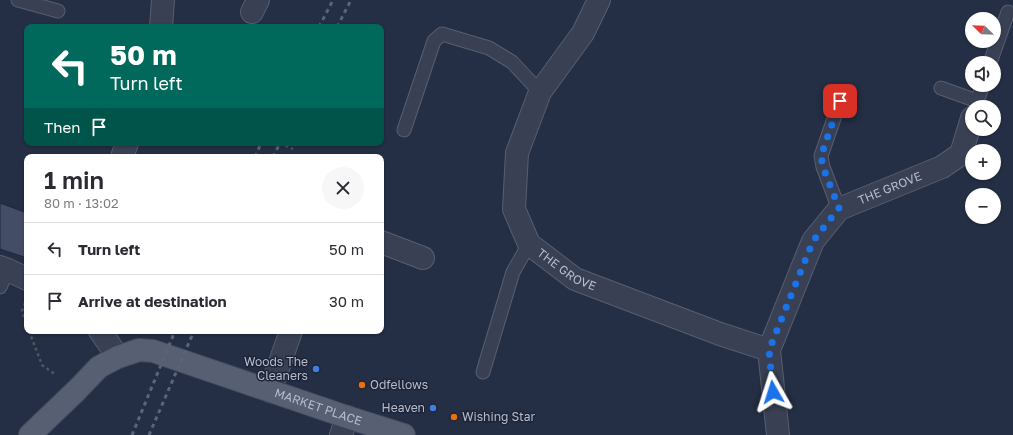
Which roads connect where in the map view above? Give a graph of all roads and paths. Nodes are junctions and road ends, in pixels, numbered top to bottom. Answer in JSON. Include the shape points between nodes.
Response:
{"nodes":[{"id":1,"x":18,"y":0,"type":"edge"},
{"id":2,"x":164,"y":0,"type":"edge"},
{"id":3,"x":599,"y":0,"type":"edge"},
{"id":4,"x":58,"y":11,"type":"dead end"},
{"id":5,"x":1008,"y":12,"type":"dead end"},
{"id":6,"x":161,"y":24,"type":"edge"},
{"id":7,"x":992,"y":56,"type":"edge"},
{"id":8,"x":941,"y":88,"type":"dead end"},
{"id":9,"x":540,"y":92,"type":"junction"},
{"id":10,"x":970,"y":100,"type":"edge"},
{"id":11,"x":840,"y":101,"type":"dead end"},
{"id":12,"x":404,"y":130,"type":"dead end"},
{"id":13,"x":967,"y":136,"type":"edge"},
{"id":14,"x":286,"y":146,"type":"edge"},
{"id":15,"x":293,"y":149,"type":"dead end"},
{"id":16,"x":839,"y":208,"type":"junction"},
{"id":17,"x":384,"y":243,"type":"edge"},
{"id":18,"x":529,"y":244,"type":"junction"},
{"id":19,"x":423,"y":258,"type":"dead end"},
{"id":20,"x":3,"y":275,"type":"edge"},
{"id":21,"x":24,"y":278,"type":"edge"},
{"id":22,"x":24,"y":306,"type":"edge"},
{"id":23,"x":24,"y":317,"type":"edge"},
{"id":24,"x":30,"y":334,"type":"edge"},
{"id":25,"x":102,"y":334,"type":"edge"},
{"id":26,"x":290,"y":334,"type":"edge"},
{"id":27,"x":769,"y":350,"type":"junction"},
{"id":28,"x":118,"y":357,"type":"junction"},
{"id":29,"x":483,"y":372,"type":"dead end"},
{"id":30,"x":77,"y":390,"type":"junction"},
{"id":31,"x":270,"y":391,"type":"junction"},
{"id":32,"x":344,"y":426,"type":"edge"},
{"id":33,"x":30,"y":435,"type":"edge"},
{"id":34,"x":404,"y":435,"type":"edge"},
{"id":35,"x":778,"y":435,"type":"edge"}],
"edges":[{"from":1,"to":4,"type":"lane"},
{"from":2,"to":6,"type":"street"},
{"from":3,"to":9,"type":"street","name":"THE GROVE","via":[[583,33]]},
{"from":5,"to":7,"type":"lane"},
{"from":8,"to":10,"type":"lane"},
{"from":9,"to":12,"type":"lane","via":[[512,62],[489,48],[442,34],[434,41]]},
{"from":9,"to":18,"type":"street","name":"THE GROVE","via":[[517,152],[514,209]]},
{"from":11,"to":16,"type":"lane","via":[[821,156]]},
{"from":13,"to":16,"type":"street","name":"THE GROVE","via":[[961,154],[942,167]]},
{"from":14,"to":15,"type":"path"},
{"from":16,"to":27,"type":"street","via":[[813,241]]},
{"from":17,"to":19,"type":"street"},
{"from":18,"to":27,"type":"street","name":"THE GROVE","via":[[575,279]]},
{"from":18,"to":29,"type":"lane","via":[[513,272]]},
{"from":20,"to":21,"type":"street"},
{"from":22,"to":23,"type":"path"},
{"from":24,"to":30,"type":"path","via":[[42,365]]},
{"from":25,"to":28,"type":"street"},
{"from":26,"to":31,"type":"street"},
{"from":27,"to":35,"type":"street"},
{"from":28,"to":30,"type":"main road","name":"MARKET PLACE","via":[[99,366]]},
{"from":28,"to":31,"type":"main road","name":"MARKET PLACE","via":[[139,350],[153,351]]},
{"from":30,"to":33,"type":"main road","name":"MARKET PLACE"},
{"from":31,"to":32,"type":"main road","name":"MARKET PLACE"},
{"from":32,"to":34,"type":"main road","name":"MARKET PLACE"}]}
